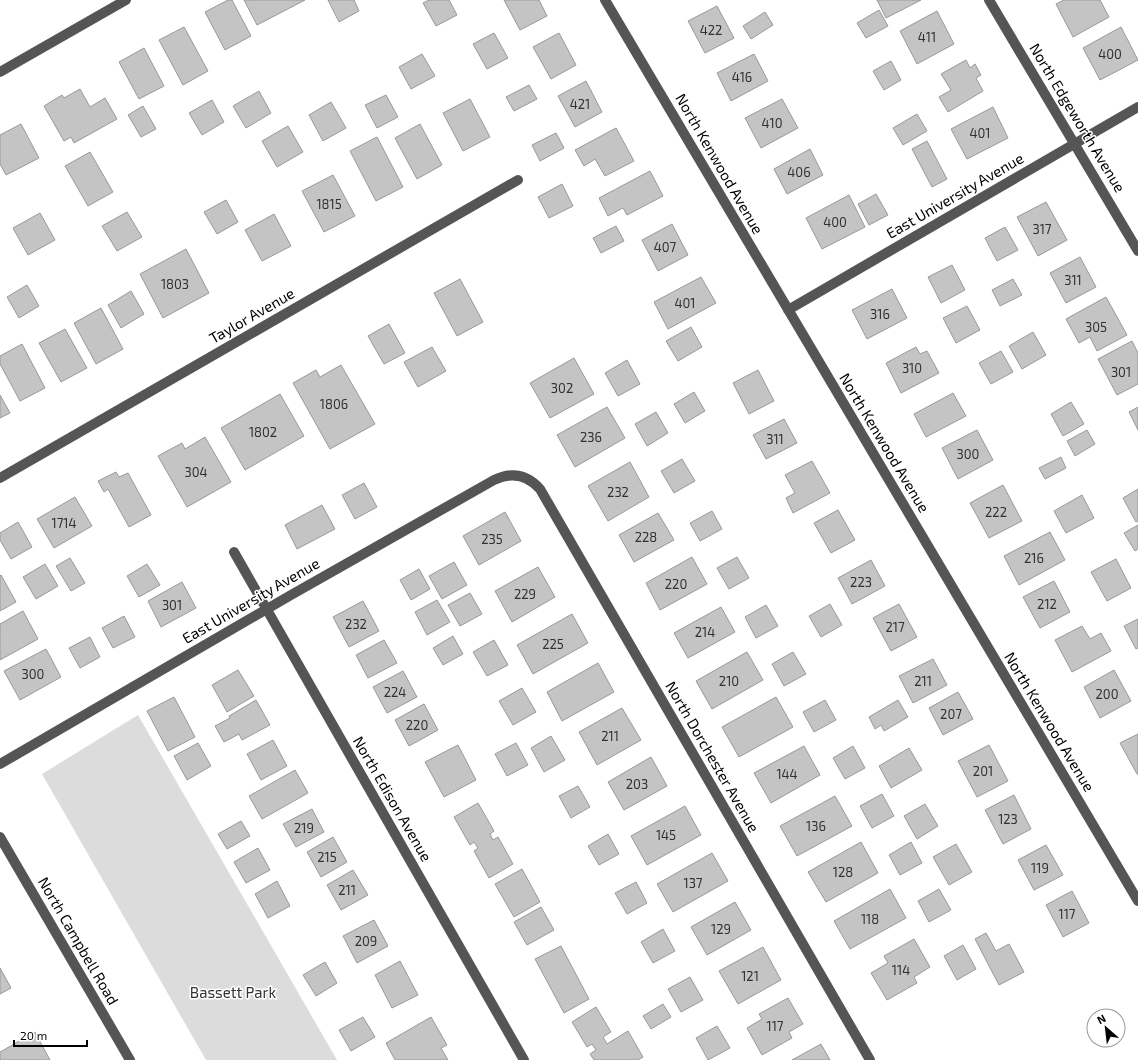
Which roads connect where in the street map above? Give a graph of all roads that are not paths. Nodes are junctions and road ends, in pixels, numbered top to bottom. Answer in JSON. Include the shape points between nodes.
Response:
{"nodes":[{"id":1,"x":126,"y":0,"type":"edge"},
{"id":2,"x":605,"y":0,"type":"edge"},
{"id":3,"x":989,"y":0,"type":"edge"},
{"id":4,"x":0,"y":72,"type":"edge"},
{"id":5,"x":1138,"y":107,"type":"edge"},
{"id":6,"x":1074,"y":145,"type":"junction"},
{"id":7,"x":518,"y":180,"type":"dead end"},
{"id":8,"x":1138,"y":251,"type":"edge"},
{"id":9,"x":788,"y":310,"type":"junction"},
{"id":10,"x":522,"y":476,"type":"joint"},
{"id":11,"x":0,"y":478,"type":"edge"},
{"id":12,"x":234,"y":552,"type":"dead end"},
{"id":13,"x":266,"y":610,"type":"junction"},
{"id":14,"x":0,"y":764,"type":"edge"},
{"id":15,"x":0,"y":837,"type":"edge"},
{"id":16,"x":1138,"y":901,"type":"edge"},
{"id":17,"x":130,"y":1060,"type":"edge"},
{"id":18,"x":524,"y":1060,"type":"edge"},
{"id":19,"x":870,"y":1060,"type":"edge"}],
"edges":[{"from":1,"to":4,"type":"street"},
{"from":2,"to":9,"type":"street","name":"North Kenwood Avenue"},
{"from":3,"to":6,"type":"street","name":"North Edgeworth Avenue"},
{"from":5,"to":6,"type":"street","name":"East University Avenue"},
{"from":6,"to":8,"type":"street","name":"North Edgeworth Avenue"},
{"from":6,"to":9,"type":"street","name":"East University Avenue"},
{"from":7,"to":11,"type":"street","name":"Taylor Avenue"},
{"from":9,"to":16,"type":"street","name":"North Kenwood Avenue"},
{"from":10,"to":13,"type":"street","name":"East University Avenue","via":[[503,476],[494,480]]},
{"from":10,"to":19,"type":"street","name":"North Dorchester Avenue","via":[[534,482],[540,489]]},
{"from":12,"to":13,"type":"street","name":"North Edison Avenue"},
{"from":13,"to":14,"type":"street","name":"East University Avenue"},
{"from":13,"to":18,"type":"street","name":"North Edison Avenue"},
{"from":15,"to":17,"type":"street","name":"North Campbell Road"}]}
